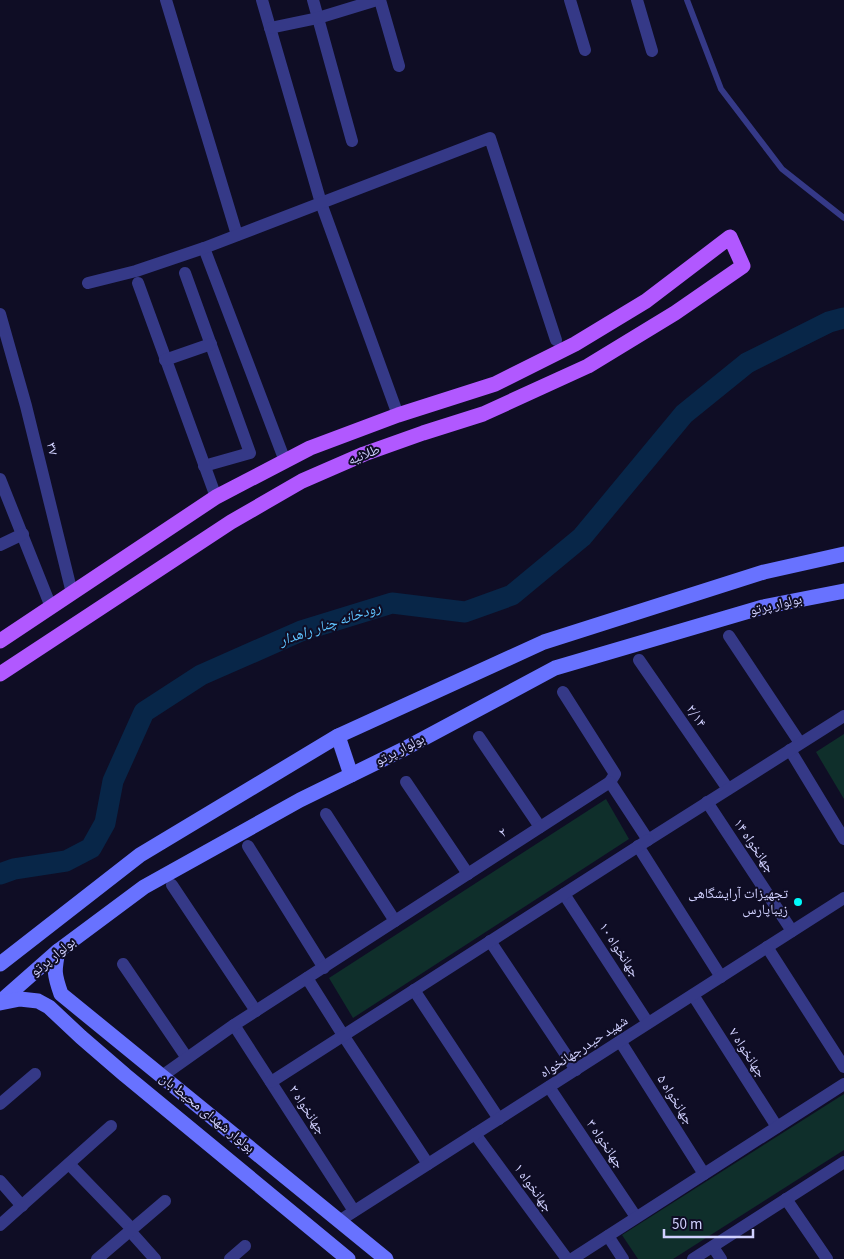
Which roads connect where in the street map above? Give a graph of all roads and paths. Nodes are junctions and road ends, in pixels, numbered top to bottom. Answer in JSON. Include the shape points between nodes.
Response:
{"nodes":[{"id":1,"x":166,"y":0,"type":"edge"},
{"id":2,"x":262,"y":0,"type":"edge"},
{"id":3,"x":313,"y":0,"type":"edge"},
{"id":4,"x":379,"y":0,"type":"edge"},
{"id":5,"x":570,"y":0,"type":"edge"},
{"id":6,"x":637,"y":0,"type":"edge"},
{"id":7,"x":687,"y":0,"type":"edge"},
{"id":8,"x":318,"y":18,"type":"junction"},
{"id":9,"x":270,"y":28,"type":"junction"},
{"id":10,"x":585,"y":50,"type":"dead end"},
{"id":11,"x":652,"y":52,"type":"dead end"},
{"id":12,"x":399,"y":66,"type":"dead end"},
{"id":13,"x":352,"y":141,"type":"dead end"},
{"id":14,"x":321,"y":203,"type":"junction"},
{"id":15,"x":844,"y":218,"type":"edge"},
{"id":16,"x":237,"y":235,"type":"junction"},
{"id":17,"x":204,"y":248,"type":"junction"},
{"id":18,"x":185,"y":273,"type":"dead end"},
{"id":19,"x":88,"y":283,"type":"dead end"},
{"id":20,"x":138,"y":283,"type":"dead end"},
{"id":21,"x":0,"y":314,"type":"edge"},
{"id":22,"x":556,"y":340,"type":"dead end"},
{"id":23,"x":210,"y":344,"type":"junction"},
{"id":24,"x":165,"y":360,"type":"junction"},
{"id":25,"x":398,"y":415,"type":"junction"},
{"id":26,"x":285,"y":461,"type":"junction"},
{"id":27,"x":204,"y":466,"type":"junction"},
{"id":28,"x":0,"y":479,"type":"edge"},
{"id":29,"x":216,"y":497,"type":"junction"},
{"id":30,"x":23,"y":534,"type":"junction"},
{"id":31,"x":0,"y":544,"type":"edge"},
{"id":32,"x":844,"y":554,"type":"edge"},
{"id":33,"x":844,"y":591,"type":"edge"},
{"id":34,"x":72,"y":592,"type":"junction"},
{"id":35,"x":51,"y":607,"type":"junction"},
{"id":36,"x":729,"y":636,"type":"dead end"},
{"id":37,"x":0,"y":641,"type":"edge"},
{"id":38,"x":639,"y":660,"type":"dead end"},
{"id":39,"x":0,"y":674,"type":"edge"},
{"id":40,"x":563,"y":692,"type":"dead end"},
{"id":41,"x":844,"y":716,"type":"edge"},
{"id":42,"x":338,"y":736,"type":"junction"},
{"id":43,"x":479,"y":737,"type":"dead end"},
{"id":44,"x":795,"y":747,"type":"junction"},
{"id":45,"x":351,"y":775,"type":"junction"},
{"id":46,"x":406,"y":782,"type":"dead end"},
{"id":47,"x":610,"y":782,"type":"junction"},
{"id":48,"x":728,"y":789,"type":"junction"},
{"id":49,"x":707,"y":802,"type":"junction"},
{"id":50,"x":326,"y":814,"type":"dead end"},
{"id":51,"x":540,"y":827,"type":"junction"},
{"id":52,"x":844,"y":838,"type":"edge"},
{"id":53,"x":643,"y":843,"type":"junction"},
{"id":54,"x":248,"y":846,"type":"dead end"},
{"id":55,"x":468,"y":874,"type":"junction"},
{"id":56,"x":172,"y":885,"type":"dead end"},
{"id":57,"x":564,"y":894,"type":"junction"},
{"id":58,"x":843,"y":902,"type":"edge"},
{"id":59,"x":395,"y":921,"type":"junction"},
{"id":60,"x":792,"y":931,"type":"junction"},
{"id":61,"x":490,"y":941,"type":"junction"},
{"id":62,"x":767,"y":947,"type":"junction"},
{"id":63,"x":58,"y":951,"type":"junction"},
{"id":64,"x":0,"y":964,"type":"edge"},
{"id":65,"x":123,"y":964,"type":"dead end"},
{"id":66,"x":324,"y":968,"type":"junction"},
{"id":67,"x":721,"y":977,"type":"junction"},
{"id":68,"x":307,"y":978,"type":"junction"},
{"id":69,"x":59,"y":988,"type":"junction"},
{"id":70,"x":414,"y":990,"type":"junction"},
{"id":71,"x":692,"y":995,"type":"junction"},
{"id":72,"x":0,"y":1003,"type":"edge"},
{"id":73,"x":45,"y":1005,"type":"junction"},
{"id":74,"x":256,"y":1011,"type":"junction"},
{"id":75,"x":648,"y":1023,"type":"junction"},
{"id":76,"x":234,"y":1025,"type":"junction"},
{"id":77,"x":343,"y":1036,"type":"junction"},
{"id":78,"x":620,"y":1041,"type":"junction"},
{"id":79,"x":187,"y":1058,"type":"junction"},
{"id":80,"x":844,"y":1067,"type":"edge"},
{"id":81,"x":576,"y":1070,"type":"junction"},
{"id":82,"x":35,"y":1074,"type":"dead end"},
{"id":83,"x":162,"y":1076,"type":"junction"},
{"id":84,"x":271,"y":1082,"type":"junction"},
{"id":85,"x":844,"y":1084,"type":"edge"},
{"id":86,"x":549,"y":1087,"type":"junction"},
{"id":87,"x":0,"y":1104,"type":"edge"},
{"id":88,"x":498,"y":1119,"type":"junction"},
{"id":89,"x":111,"y":1126,"type":"dead end"},
{"id":90,"x":777,"y":1127,"type":"junction"},
{"id":91,"x":475,"y":1134,"type":"junction"},
{"id":92,"x":844,"y":1162,"type":"edge"},
{"id":93,"x":69,"y":1164,"type":"junction"},
{"id":94,"x":428,"y":1164,"type":"junction"},
{"id":95,"x":704,"y":1174,"type":"junction"},
{"id":96,"x":0,"y":1180,"type":"edge"},
{"id":97,"x":786,"y":1199,"type":"junction"},
{"id":98,"x":165,"y":1202,"type":"dead end"},
{"id":99,"x":22,"y":1206,"type":"junction"},
{"id":100,"x":354,"y":1211,"type":"junction"},
{"id":101,"x":636,"y":1217,"type":"junction"},
{"id":102,"x":339,"y":1221,"type":"junction"},
{"id":103,"x":0,"y":1225,"type":"edge"},
{"id":104,"x":131,"y":1230,"type":"junction"},
{"id":105,"x":608,"y":1236,"type":"junction"},
{"id":106,"x":245,"y":1246,"type":"dead end"},
{"id":107,"x":712,"y":1247,"type":"junction"},
{"id":108,"x":97,"y":1259,"type":"edge"},
{"id":109,"x":155,"y":1259,"type":"edge"},
{"id":110,"x":230,"y":1259,"type":"edge"},
{"id":111,"x":348,"y":1259,"type":"edge"},
{"id":112,"x":386,"y":1259,"type":"edge"},
{"id":113,"x":567,"y":1259,"type":"edge"},
{"id":114,"x":572,"y":1259,"type":"edge"},
{"id":115,"x":623,"y":1259,"type":"edge"},
{"id":116,"x":693,"y":1259,"type":"edge"},
{"id":117,"x":721,"y":1259,"type":"edge"},
{"id":118,"x":827,"y":1259,"type":"edge"}],
"edges":[{"from":1,"to":16,"type":"street"},
{"from":2,"to":9,"type":"street"},
{"from":3,"to":8,"type":"street"},
{"from":4,"to":8,"type":"street"},
{"from":4,"to":12,"type":"street"},
{"from":5,"to":10,"type":"street"},
{"from":6,"to":11,"type":"street"},
{"from":7,"to":15,"type":"lane","via":[[721,90],[782,169]]},
{"from":8,"to":9,"type":"street"},
{"from":8,"to":13,"type":"street"},
{"from":9,"to":14,"type":"street"},
{"from":14,"to":16,"type":"street"},
{"from":14,"to":22,"type":"street","via":[[490,138]]},
{"from":14,"to":25,"type":"street"},
{"from":16,"to":17,"type":"street"},
{"from":17,"to":19,"type":"street"},
{"from":17,"to":26,"type":"street"},
{"from":18,"to":23,"type":"street"},
{"from":20,"to":24,"type":"street"},
{"from":21,"to":34,"type":"street","name":"۳۷"},
{"from":23,"to":24,"type":"street"},
{"from":23,"to":27,"type":"street","via":[[250,453]]},
{"from":24,"to":27,"type":"street"},
{"from":25,"to":26,"type":"main road","name":"طلائیه","via":[[310,448]]},
{"from":25,"to":39,"type":"main road","name":"طلائیه","via":[[495,384],[575,344],[646,301],[730,237],[743,266],[675,313],[588,366],[483,414],[364,454],[302,481],[231,522]]},
{"from":26,"to":29,"type":"main road","name":"طلائیه"},
{"from":27,"to":29,"type":"street"},
{"from":28,"to":30,"type":"street"},
{"from":29,"to":34,"type":"main road","name":"طلائیه"},
{"from":30,"to":31,"type":"street"},
{"from":30,"to":35,"type":"street"},
{"from":32,"to":42,"type":"main road","name":"بولوار پرتو","via":[[764,572],[544,642]]},
{"from":33,"to":45,"type":"main road","name":"بولوار پرتو","via":[[763,607],[555,668]]},
{"from":34,"to":35,"type":"main road","name":"طلائیه"},
{"from":35,"to":37,"type":"main road","name":"طلائیه"},
{"from":36,"to":44,"type":"street"},
{"from":38,"to":48,"type":"street","name":"۲/۱۴"},
{"from":40,"to":47,"type":"street","via":[[615,774]]},
{"from":41,"to":44,"type":"street"},
{"from":42,"to":45,"type":"main road"},
{"from":42,"to":64,"type":"main road","name":"بولوار پرتو","via":[[140,855]]},
{"from":43,"to":51,"type":"street"},
{"from":44,"to":48,"type":"street"},
{"from":44,"to":52,"type":"street"},
{"from":45,"to":63,"type":"main road","name":"بولوار پرتو","via":[[144,887]]},
{"from":46,"to":55,"type":"street"},
{"from":47,"to":51,"type":"street","name":"۲"},
{"from":47,"to":53,"type":"street"},
{"from":48,"to":49,"type":"street"},
{"from":49,"to":53,"type":"street"},
{"from":49,"to":60,"type":"street","name":"جهانخواه ۱۴"},
{"from":50,"to":59,"type":"street"},
{"from":51,"to":55,"type":"street","name":"۲"},
{"from":53,"to":57,"type":"street"},
{"from":53,"to":67,"type":"street"},
{"from":54,"to":66,"type":"street"},
{"from":55,"to":59,"type":"street","name":"۲"},
{"from":56,"to":74,"type":"street"},
{"from":57,"to":61,"type":"street"},
{"from":57,"to":75,"type":"street","name":"جهانخواه ۱۰"},
{"from":58,"to":60,"type":"street","name":"شهید حیدرجهانخواه"},
{"from":59,"to":66,"type":"street","name":"۲"},
{"from":60,"to":62,"type":"street","name":"شهید حیدرجهانخواه"},
{"from":61,"to":70,"type":"street"},
{"from":61,"to":81,"type":"street"},
{"from":62,"to":67,"type":"street","name":"شهید حیدرجهانخواه"},
{"from":62,"to":80,"type":"street"},
{"from":63,"to":69,"type":"main road","via":[[54,968]]},
{"from":63,"to":72,"type":"main road","name":"بولوار پرتو"},
{"from":65,"to":79,"type":"street"},
{"from":66,"to":68,"type":"street","name":"۲"},
{"from":67,"to":71,"type":"street","name":"شهید حیدرجهانخواه"},
{"from":68,"to":74,"type":"street","name":"۲"},
{"from":68,"to":77,"type":"street"},
{"from":69,"to":73,"type":"main road","via":[[50,989],[44,996]]},
{"from":69,"to":83,"type":"main road","name":"بولوار شهدای محیط بان","via":[[61,994]]},
{"from":70,"to":77,"type":"street"},
{"from":70,"to":88,"type":"street"},
{"from":71,"to":75,"type":"street","name":"شهید حیدرجهانخواه"},
{"from":71,"to":90,"type":"street","name":"جهانخواه ۷"},
{"from":72,"to":73,"type":"main road","name":"بولوار شهدای محیط بان","via":[[20,999]]},
{"from":73,"to":111,"type":"main road","name":"بولوار شهدای محیط بان"},
{"from":74,"to":76,"type":"street","name":"۲"},
{"from":75,"to":78,"type":"street","name":"شهید حیدرجهانخواه"},
{"from":76,"to":79,"type":"street","name":"۲"},
{"from":76,"to":84,"type":"street","name":"جهانخواه ۲"},
{"from":77,"to":84,"type":"street"},
{"from":77,"to":94,"type":"street"},
{"from":78,"to":81,"type":"street","name":"شهید حیدرجهانخواه"},
{"from":78,"to":95,"type":"street","name":"جهانخواه ۵"},
{"from":79,"to":83,"type":"street","name":"۲"},
{"from":81,"to":86,"type":"street","name":"شهید حیدرجهانخواه"},
{"from":82,"to":87,"type":"street"},
{"from":83,"to":102,"type":"main road","name":"بولوار شهدای محیط بان"},
{"from":84,"to":100,"type":"street","name":"جهانخواه ۲"},
{"from":85,"to":90,"type":"street"},
{"from":86,"to":88,"type":"street","name":"شهید حیدرجهانخواه"},
{"from":86,"to":101,"type":"street","name":"جهانخواه ۳"},
{"from":88,"to":91,"type":"street","name":"شهید حیدرجهانخواه"},
{"from":89,"to":93,"type":"street"},
{"from":90,"to":95,"type":"street"},
{"from":91,"to":94,"type":"street","name":"شهید حیدرجهانخواه"},
{"from":91,"to":113,"type":"street","name":"جهانخواه ۱"},
{"from":92,"to":97,"type":"street"},
{"from":93,"to":99,"type":"street"},
{"from":93,"to":104,"type":"street"},
{"from":94,"to":100,"type":"street","name":"شهید حیدرجهانخواه"},
{"from":95,"to":101,"type":"street"},
{"from":96,"to":99,"type":"street"},
{"from":97,"to":107,"type":"street"},
{"from":97,"to":118,"type":"street"},
{"from":98,"to":104,"type":"street"},
{"from":99,"to":103,"type":"street"},
{"from":100,"to":102,"type":"street","name":"شهید حیدرجهانخواه"},
{"from":101,"to":105,"type":"street"},
{"from":102,"to":112,"type":"main road","name":"بولوار شهدای محیط بان"},
{"from":104,"to":108,"type":"street"},
{"from":104,"to":109,"type":"street"},
{"from":105,"to":114,"type":"street"},
{"from":105,"to":115,"type":"street"},
{"from":106,"to":110,"type":"street"},
{"from":107,"to":116,"type":"street"},
{"from":107,"to":117,"type":"street"}]}
